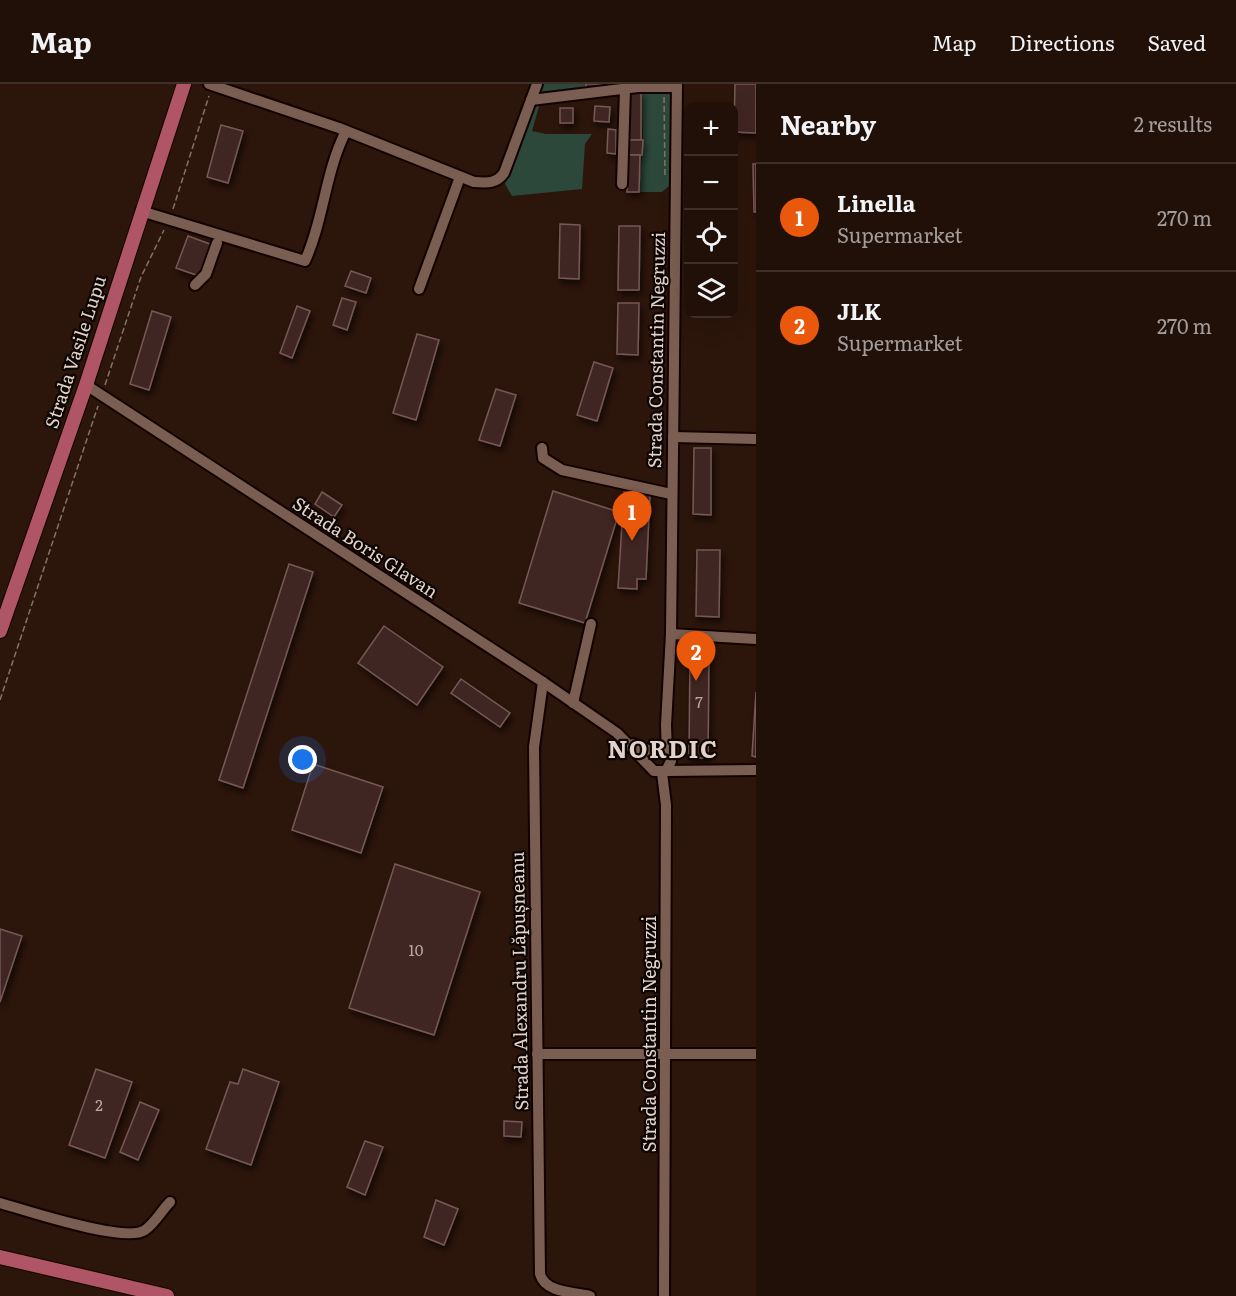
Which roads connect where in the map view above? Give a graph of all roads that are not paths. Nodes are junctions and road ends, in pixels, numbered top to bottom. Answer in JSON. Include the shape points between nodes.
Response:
{"nodes":[{"id":1,"x":184,"y":84,"type":"edge"},
{"id":2,"x":208,"y":84,"type":"edge"},
{"id":3,"x":537,"y":84,"type":"edge"},
{"id":4,"x":677,"y":85,"type":"edge"},
{"id":5,"x":625,"y":89,"type":"junction"},
{"id":6,"x":531,"y":100,"type":"junction"},
{"id":7,"x":346,"y":131,"type":"junction"},
{"id":8,"x":459,"y":177,"type":"junction"},
{"id":9,"x":622,"y":184,"type":"dead end"},
{"id":10,"x":141,"y":211,"type":"junction"},
{"id":11,"x":217,"y":243,"type":"dead end"},
{"id":12,"x":195,"y":285,"type":"dead end"},
{"id":13,"x":419,"y":289,"type":"dead end"},
{"id":14,"x":86,"y":386,"type":"junction"},
{"id":15,"x":673,"y":437,"type":"junction"},
{"id":16,"x":756,"y":439,"type":"edge"},
{"id":17,"x":542,"y":448,"type":"dead end"},
{"id":18,"x":671,"y":494,"type":"junction"},
{"id":19,"x":591,"y":624,"type":"dead end"},
{"id":20,"x":0,"y":631,"type":"edge"},
{"id":21,"x":671,"y":634,"type":"junction"},
{"id":22,"x":756,"y":639,"type":"edge"},
{"id":23,"x":543,"y":682,"type":"junction"},
{"id":24,"x":573,"y":703,"type":"junction"},
{"id":25,"x":624,"y":740,"type":"junction"},
{"id":26,"x":663,"y":760,"type":"junction"},
{"id":27,"x":756,"y":770,"type":"edge"},
{"id":28,"x":667,"y":1052,"type":"junction"},
{"id":29,"x":537,"y":1054,"type":"junction"},
{"id":30,"x":756,"y":1054,"type":"edge"},
{"id":31,"x":170,"y":1202,"type":"dead end"},
{"id":32,"x":0,"y":1203,"type":"edge"},
{"id":33,"x":0,"y":1249,"type":"edge"},
{"id":34,"x":0,"y":1257,"type":"edge"},
{"id":35,"x":24,"y":1261,"type":"junction"},
{"id":36,"x":167,"y":1296,"type":"edge"},
{"id":37,"x":590,"y":1296,"type":"edge"},
{"id":38,"x":664,"y":1296,"type":"edge"}],
"edges":[{"from":1,"to":10,"type":"main road","name":"Strada Vasile Lupu"},
{"from":2,"to":7,"type":"street"},
{"from":3,"to":6,"type":"street"},
{"from":4,"to":5,"type":"street"},
{"from":4,"to":15,"type":"street","name":"Strada Constantin Negruzzi"},
{"from":5,"to":6,"type":"street"},
{"from":5,"to":9,"type":"street"},
{"from":6,"to":8,"type":"street","via":[[499,180],[481,183]]},
{"from":7,"to":8,"type":"street"},
{"from":7,"to":10,"type":"street","via":[[305,261]]},
{"from":8,"to":13,"type":"street"},
{"from":10,"to":14,"type":"main road","name":"Strada Vasile Lupu"},
{"from":11,"to":12,"type":"street","via":[[206,274]]},
{"from":14,"to":20,"type":"main road","name":"Strada Vasile Lupu"},
{"from":14,"to":23,"type":"street","name":"Strada Boris Glavan"},
{"from":15,"to":16,"type":"street"},
{"from":15,"to":18,"type":"street","name":"Strada Constantin Negruzzi"},
{"from":17,"to":18,"type":"street","via":[[543,458],[562,470]]},
{"from":18,"to":21,"type":"street","name":"Strada Constantin Negruzzi"},
{"from":19,"to":24,"type":"street"},
{"from":21,"to":22,"type":"street"},
{"from":21,"to":26,"type":"street","name":"Strada Constantin Negruzzi"},
{"from":23,"to":24,"type":"street","name":"Strada Boris Glavan"},
{"from":23,"to":29,"type":"street","name":"Strada Alexandru Lăpușneanu","via":[[534,747]]},
{"from":24,"to":25,"type":"street","name":"Strada Boris Glavan"},
{"from":25,"to":26,"type":"street","name":"Strada Boris Glavan"},
{"from":25,"to":26,"type":"street","name":"Strada Boris Glavan","via":[[650,764]]},
{"from":26,"to":27,"type":"street","name":"Strada Boris Glavan","via":[[697,770]]},
{"from":26,"to":28,"type":"street","name":"Strada Constantin Negruzzi"},
{"from":28,"to":29,"type":"street"},
{"from":28,"to":30,"type":"street"},
{"from":28,"to":38,"type":"street","name":"Strada Constantin Negruzzi"},
{"from":29,"to":37,"type":"street","name":"Strada Alexandru Lăpușneanu","via":[[541,1281],[559,1290]]},
{"from":31,"to":32,"type":"street","via":[[145,1230],[136,1233],[112,1233]]},
{"from":33,"to":35,"type":"main road"},
{"from":34,"to":35,"type":"main road"},
{"from":35,"to":36,"type":"main road"}]}
